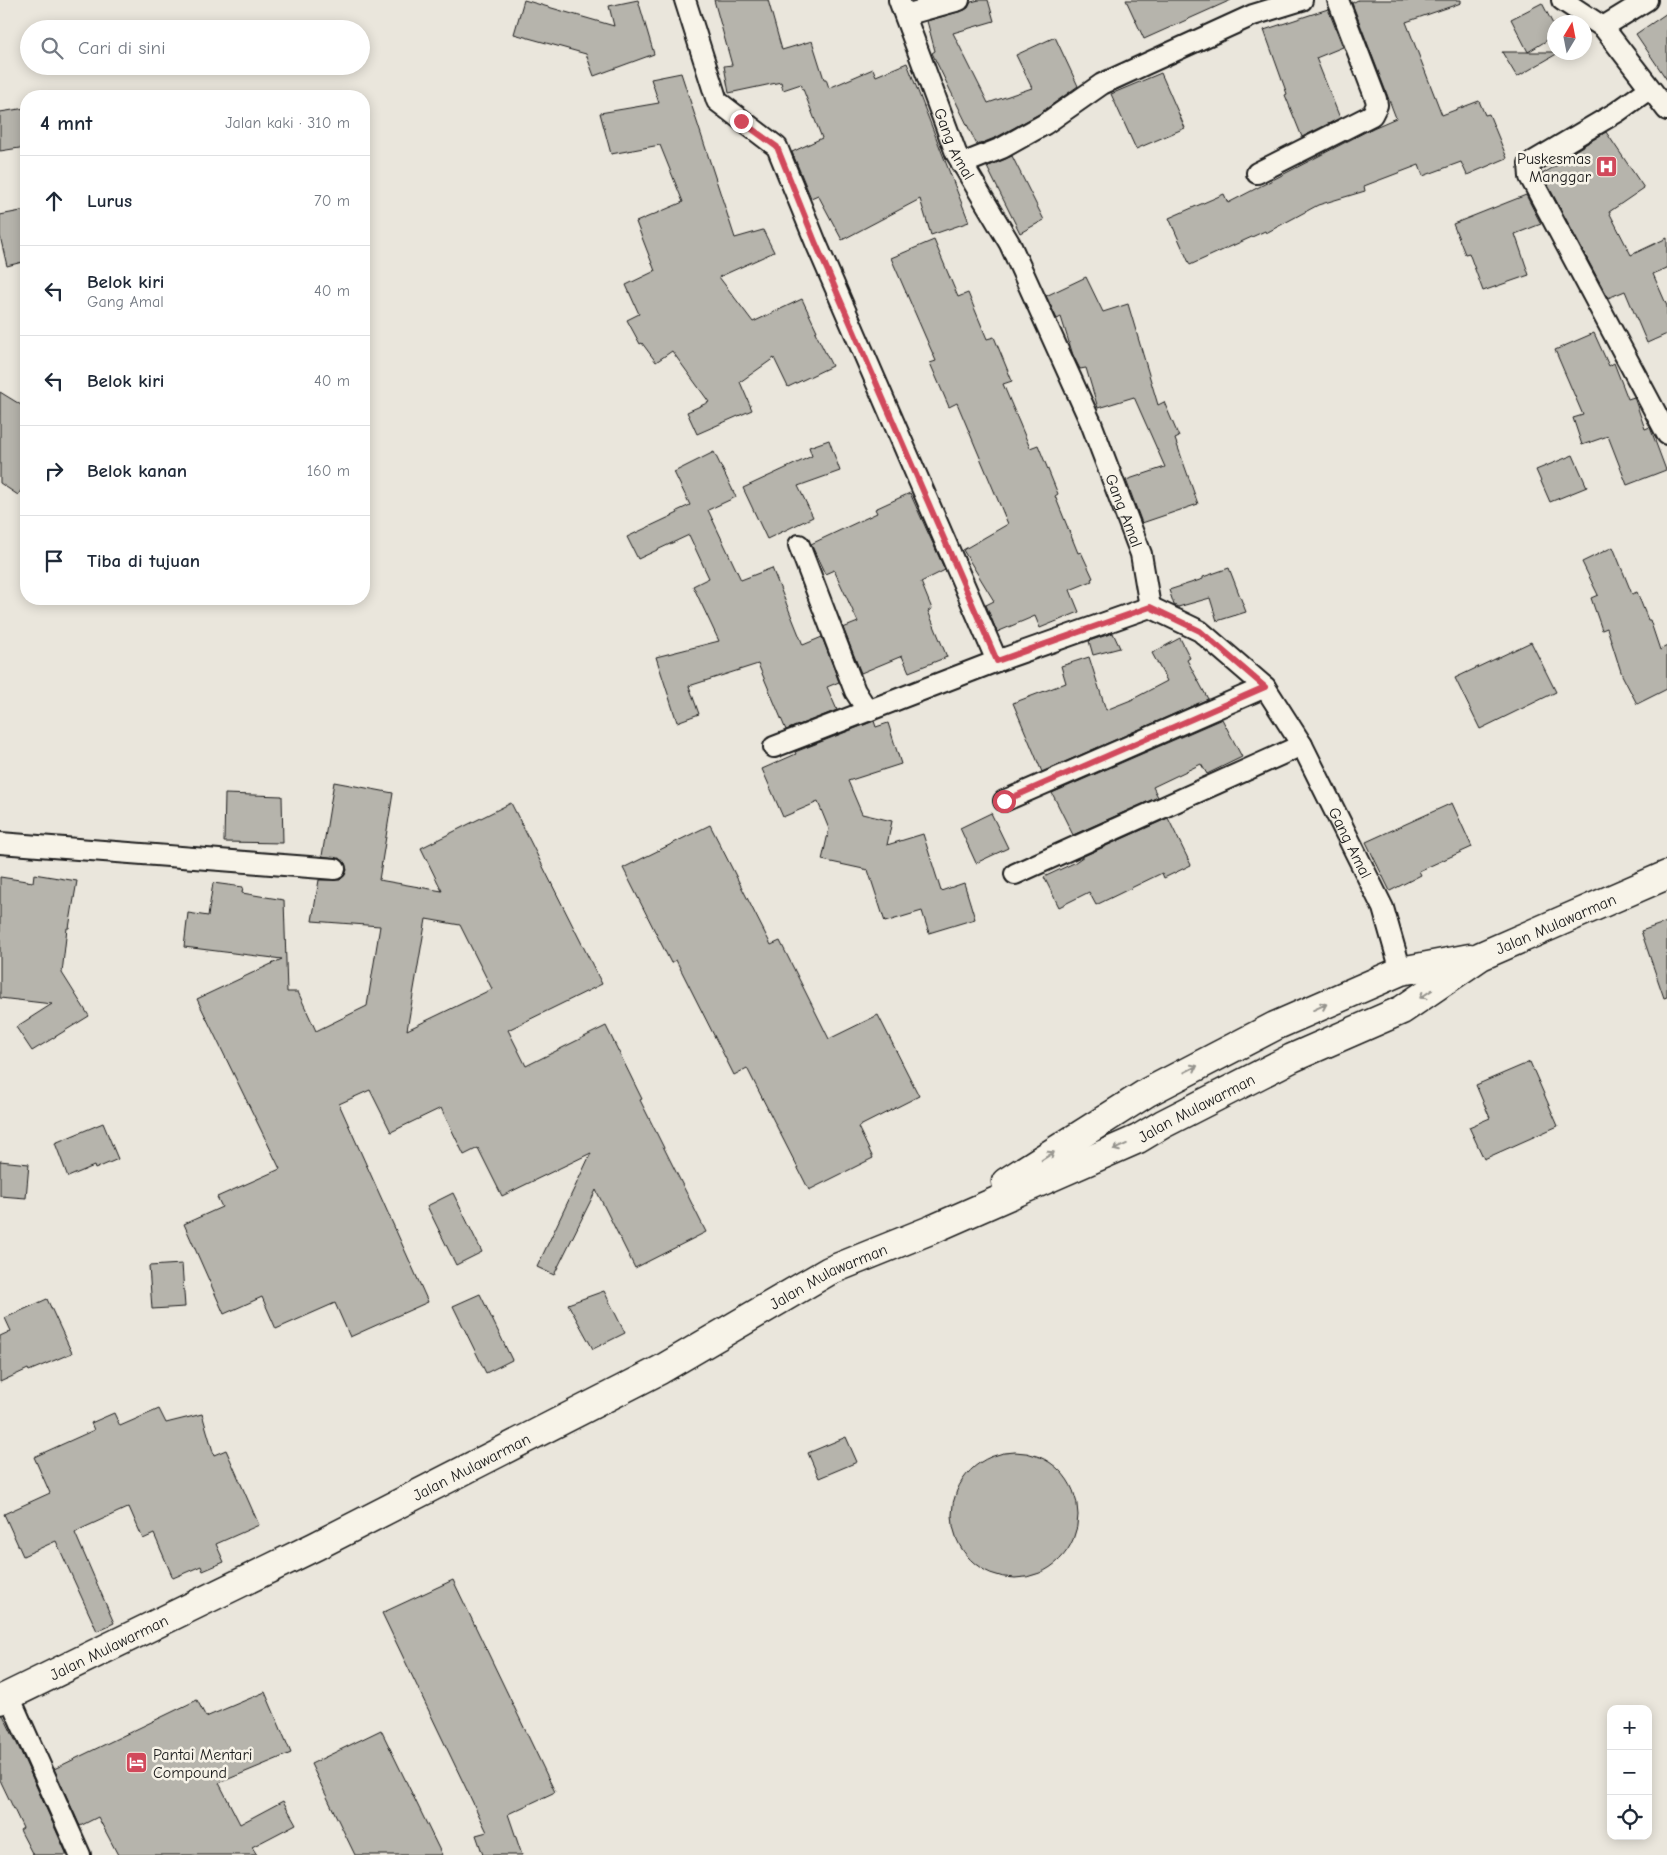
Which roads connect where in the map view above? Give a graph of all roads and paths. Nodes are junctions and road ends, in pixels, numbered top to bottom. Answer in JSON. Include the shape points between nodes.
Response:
{"nodes":[{"id":1,"x":686,"y":0,"type":"edge"},
{"id":2,"x":959,"y":0,"type":"edge"},
{"id":3,"x":1302,"y":0,"type":"edge"},
{"id":4,"x":1338,"y":0,"type":"edge"},
{"id":5,"x":1562,"y":0,"type":"edge"},
{"id":6,"x":1647,"y":0,"type":"edge"},
{"id":7,"x":902,"y":7,"type":"edge"},
{"id":8,"x":1251,"y":8,"type":"edge"},
{"id":9,"x":1602,"y":27,"type":"junction"},
{"id":10,"x":1649,"y":89,"type":"junction"},
{"id":11,"x":1667,"y":110,"type":"edge"},
{"id":12,"x":962,"y":164,"type":"junction"},
{"id":13,"x":1257,"y":173,"type":"dead end"},
{"id":14,"x":1667,"y":434,"type":"edge"},
{"id":15,"x":799,"y":545,"type":"dead end"},
{"id":16,"x":1150,"y":607,"type":"junction"},
{"id":17,"x":997,"y":661,"type":"junction"},
{"id":18,"x":1265,"y":687,"type":"junction"},
{"id":19,"x":870,"y":710,"type":"junction"},
{"id":20,"x":1302,"y":745,"type":"junction"},
{"id":21,"x":774,"y":747,"type":"dead end"},
{"id":22,"x":1004,"y":801,"type":"dead end"},
{"id":23,"x":0,"y":843,"type":"edge"},
{"id":24,"x":335,"y":869,"type":"dead end"},
{"id":25,"x":1015,"y":874,"type":"dead end"},
{"id":26,"x":1667,"y":875,"type":"edge"},
{"id":27,"x":1481,"y":956,"type":"junction"},
{"id":28,"x":1400,"y":971,"type":"junction"},
{"id":29,"x":933,"y":1229,"type":"junction"},
{"id":30,"x":5,"y":1698,"type":"edge"},
{"id":31,"x":80,"y":1855,"type":"edge"}],
"edges":[{"from":1,"to":17,"type":"street","via":[[717,101],[777,147]]},
{"from":2,"to":7,"type":"street"},
{"from":3,"to":8,"type":"street"},
{"from":4,"to":13,"type":"street","via":[[1376,99],[1376,108],[1372,115]]},
{"from":5,"to":9,"type":"street"},
{"from":6,"to":9,"type":"street"},
{"from":7,"to":12,"type":"street","name":"Gang Amal"},
{"from":8,"to":12,"type":"street","via":[[1102,84],[1045,124],[1002,148]]},
{"from":9,"to":10,"type":"street"},
{"from":10,"to":11,"type":"street"},
{"from":10,"to":14,"type":"street","via":[[1618,112],[1529,164],[1528,169]]},
{"from":12,"to":16,"type":"street","name":"Gang Amal","via":[[1010,244],[1091,423],[1141,554]]},
{"from":15,"to":19,"type":"street","via":[[855,691]]},
{"from":16,"to":17,"type":"street"},
{"from":16,"to":18,"type":"street","name":"Gang Amal","via":[[1200,631]]},
{"from":17,"to":19,"type":"street"},
{"from":18,"to":20,"type":"street","name":"Gang Amal"},
{"from":18,"to":22,"type":"street"},
{"from":19,"to":21,"type":"street"},
{"from":20,"to":25,"type":"street"},
{"from":20,"to":28,"type":"street","name":"Gang Amal","via":[[1383,908]]},
{"from":23,"to":24,"type":"street"},
{"from":26,"to":27,"type":"highway","name":"Jalan Mulawarman"},
{"from":27,"to":28,"type":"highway"},
{"from":27,"to":29,"type":"highway","name":"Jalan Mulawarman","one_way":true,"via":[[1402,1010],[1292,1058],[1138,1139]]},
{"from":29,"to":28,"type":"highway","one_way":true,"via":[[1148,1092],[1275,1026]]},
{"from":29,"to":30,"type":"highway","name":"Jalan Mulawarman","via":[[829,1271],[660,1370],[316,1546]]},
{"from":30,"to":31,"type":"street"}]}
